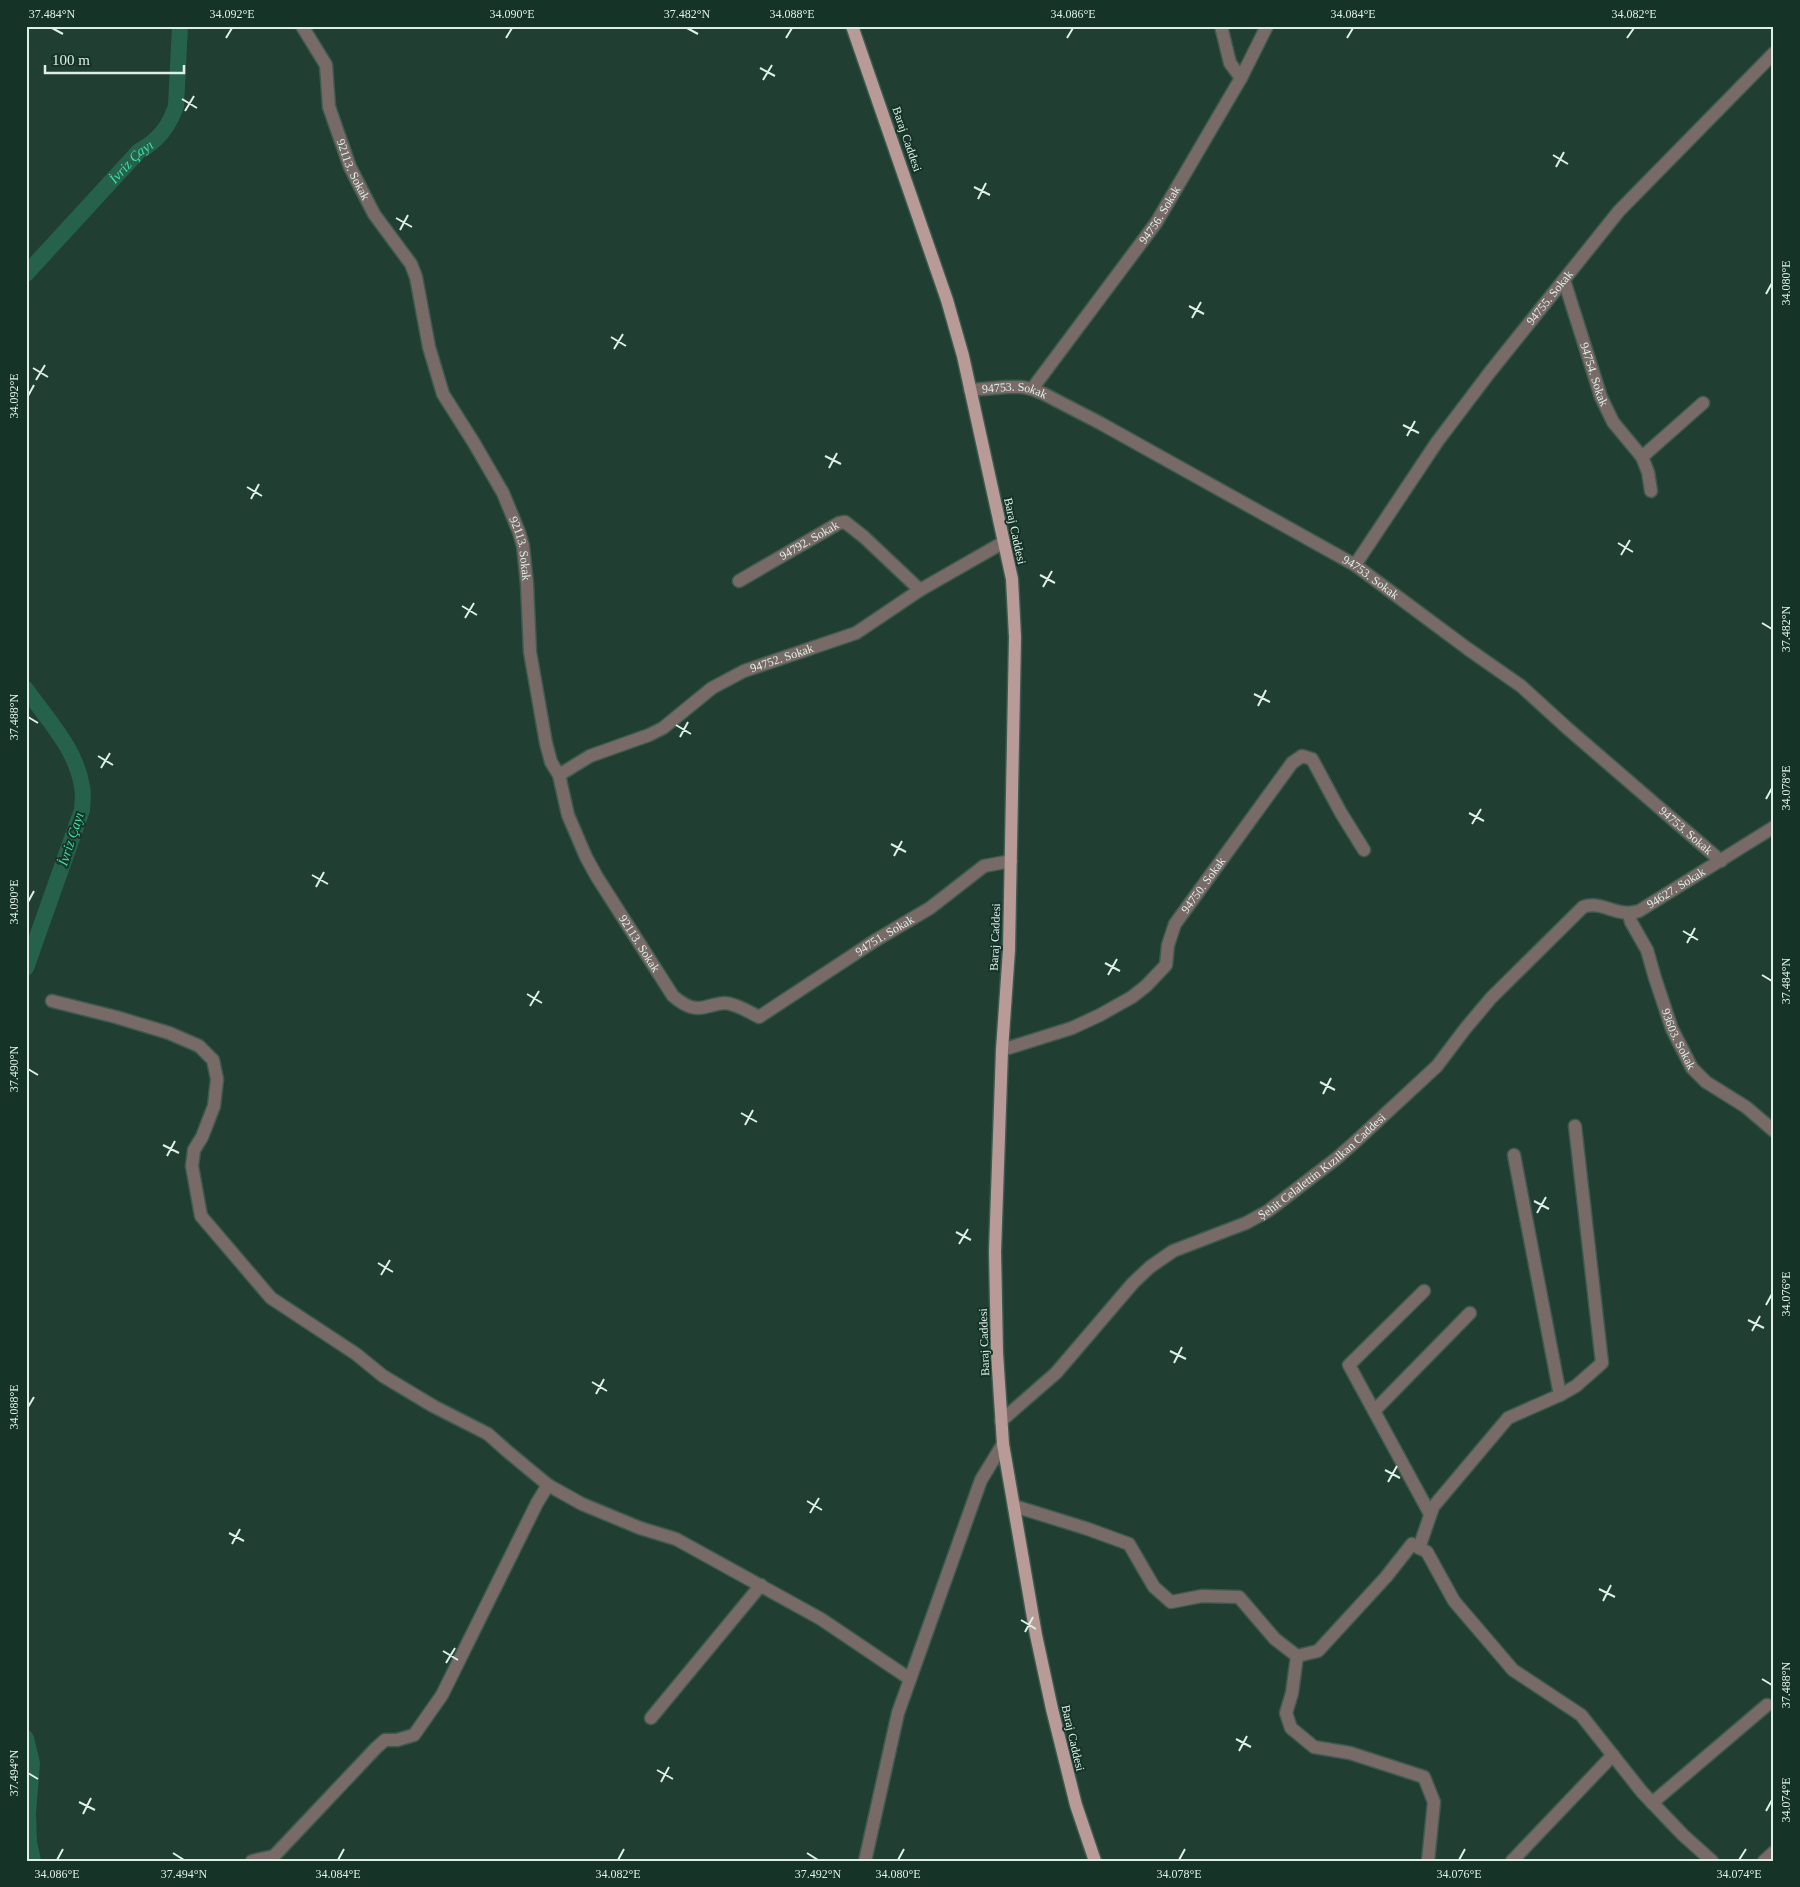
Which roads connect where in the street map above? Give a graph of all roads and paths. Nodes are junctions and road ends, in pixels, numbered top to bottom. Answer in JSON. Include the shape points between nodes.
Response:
{"nodes":[{"id":1,"x":302,"y":26,"type":"edge"},
{"id":2,"x":852,"y":26,"type":"edge"},
{"id":3,"x":1221,"y":26,"type":"edge"},
{"id":4,"x":1267,"y":26,"type":"edge"},
{"id":5,"x":1774,"y":53,"type":"edge"},
{"id":6,"x":1242,"y":78,"type":"junction"},
{"id":7,"x":1564,"y":280,"type":"junction"},
{"id":8,"x":1032,"y":389,"type":"junction"},
{"id":9,"x":970,"y":390,"type":"junction"},
{"id":10,"x":1703,"y":403,"type":"dead end"},
{"id":11,"x":1642,"y":457,"type":"junction"},
{"id":12,"x":1651,"y":492,"type":"dead end"},
{"id":13,"x":1004,"y":542,"type":"junction"},
{"id":14,"x":1355,"y":565,"type":"junction"},
{"id":15,"x":739,"y":580,"type":"dead end"},
{"id":16,"x":920,"y":590,"type":"junction"},
{"id":17,"x":559,"y":775,"type":"junction"},
{"id":18,"x":1774,"y":827,"type":"edge"},
{"id":19,"x":1364,"y":850,"type":"dead end"},
{"id":20,"x":1011,"y":861,"type":"junction"},
{"id":21,"x":1721,"y":861,"type":"junction"},
{"id":22,"x":1629,"y":914,"type":"junction"},
{"id":23,"x":52,"y":1001,"type":"dead end"},
{"id":24,"x":759,"y":1017,"type":"joint"},
{"id":25,"x":1002,"y":1050,"type":"junction"},
{"id":26,"x":1575,"y":1126,"type":"dead end"},
{"id":27,"x":1774,"y":1130,"type":"edge"},
{"id":28,"x":1514,"y":1156,"type":"dead end"},
{"id":29,"x":1424,"y":1290,"type":"dead end"},
{"id":30,"x":1470,"y":1313,"type":"dead end"},
{"id":31,"x":1560,"y":1396,"type":"junction"},
{"id":32,"x":1374,"y":1410,"type":"junction"},
{"id":33,"x":1001,"y":1421,"type":"junction"},
{"id":34,"x":1003,"y":1444,"type":"junction"},
{"id":35,"x":548,"y":1485,"type":"junction"},
{"id":36,"x":1014,"y":1506,"type":"junction"},
{"id":37,"x":1430,"y":1514,"type":"junction"},
{"id":38,"x":1419,"y":1548,"type":"junction"},
{"id":39,"x":761,"y":1585,"type":"junction"},
{"id":40,"x":1297,"y":1656,"type":"junction"},
{"id":41,"x":910,"y":1680,"type":"junction"},
{"id":42,"x":1767,"y":1704,"type":"dead end"},
{"id":43,"x":651,"y":1718,"type":"dead end"},
{"id":44,"x":1613,"y":1755,"type":"junction"},
{"id":45,"x":1652,"y":1803,"type":"junction"},
{"id":46,"x":1774,"y":1852,"type":"edge"},
{"id":47,"x":252,"y":1861,"type":"edge"},
{"id":48,"x":865,"y":1861,"type":"edge"},
{"id":49,"x":1095,"y":1861,"type":"edge"},
{"id":50,"x":1428,"y":1861,"type":"edge"},
{"id":51,"x":1512,"y":1861,"type":"edge"},
{"id":52,"x":1712,"y":1861,"type":"edge"},
{"id":53,"x":1764,"y":1861,"type":"edge"}],
"edges":[{"from":1,"to":17,"type":"street","name":"92113. Sokak","via":[[326,65],[329,107],[350,167],[374,214],[407,258],[416,276],[429,346],[443,394],[503,493],[519,532],[525,563],[532,667],[546,743],[551,762]]},
{"from":2,"to":9,"type":"main road","name":"Baraj Caddesi","via":[[944,291]]},
{"from":3,"to":6,"type":"street","via":[[1230,63]]},
{"from":4,"to":6,"type":"street","name":"94756. Sokak"},
{"from":5,"to":7,"type":"street","name":"94755. Sokak","via":[[1619,211]]},
{"from":6,"to":8,"type":"street","name":"94756. Sokak","via":[[1156,223]]},
{"from":7,"to":11,"type":"street","name":"94754. Sokak","via":[[1604,404],[1613,422]]},
{"from":7,"to":14,"type":"street","name":"94755. Sokak","via":[[1437,442]]},
{"from":8,"to":9,"type":"street","name":"94753. Sokak"},
{"from":8,"to":14,"type":"street","name":"94753. Sokak","via":[[1100,423]]},
{"from":9,"to":13,"type":"main road","name":"Baraj Caddesi"},
{"from":10,"to":11,"type":"street"},
{"from":11,"to":12,"type":"street","name":"94754. Sokak"},
{"from":13,"to":16,"type":"street","name":"94752. Sokak"},
{"from":13,"to":20,"type":"main road","name":"Baraj Caddesi","via":[[1012,579],[1015,638]]},
{"from":14,"to":21,"type":"street","name":"94753. Sokak","via":[[1521,686]]},
{"from":15,"to":16,"type":"street","name":"94792. Sokak","via":[[845,522]]},
{"from":16,"to":17,"type":"street","name":"94752. Sokak","via":[[856,632],[728,679],[663,728],[590,756]]},
{"from":17,"to":24,"type":"street","name":"92113. Sokak","via":[[568,815],[586,857],[673,996],[690,1008],[725,1003]]},
{"from":18,"to":21,"type":"street","name":"94627. Sokak"},
{"from":19,"to":25,"type":"street","name":"94750. Sokak","via":[[1312,759],[1302,756],[1292,763],[1175,924],[1163,970],[1132,997],[1100,1016]]},
{"from":20,"to":24,"type":"street","name":"94751. Sokak","via":[[984,866],[930,908]]},
{"from":20,"to":25,"type":"main road","name":"Baraj Caddesi","via":[[1010,950]]},
{"from":21,"to":22,"type":"street","name":"94627. Sokak","via":[[1652,905]]},
{"from":22,"to":27,"type":"street","name":"93603. Sokak","via":[[1648,950],[1669,1021],[1692,1068],[1706,1082],[1746,1107]]},
{"from":22,"to":33,"type":"street","name":"Şehit Celalettin Kızılkan Caddesi","via":[[1589,905],[1574,914],[1491,998],[1437,1066],[1343,1153],[1268,1211],[1174,1251],[1150,1267],[1056,1373]]},
{"from":23,"to":35,"type":"street","via":[[169,1033],[199,1046],[213,1060],[218,1079],[214,1106],[194,1150],[192,1166],[200,1216],[271,1298],[356,1354],[383,1376],[488,1434]]},
{"from":25,"to":33,"type":"main road","name":"Baraj Caddesi","via":[[995,1251]]},
{"from":26,"to":31,"type":"street","via":[[1602,1363]]},
{"from":28,"to":31,"type":"street"},
{"from":29,"to":32,"type":"street","via":[[1349,1365]]},
{"from":30,"to":32,"type":"street"},
{"from":31,"to":37,"type":"street","via":[[1508,1418]]},
{"from":32,"to":37,"type":"street"},
{"from":33,"to":34,"type":"main road","name":"Baraj Caddesi"},
{"from":34,"to":36,"type":"main road","name":"Baraj Caddesi"},
{"from":34,"to":41,"type":"street","via":[[981,1480]]},
{"from":35,"to":39,"type":"street","via":[[591,1508],[676,1539]]},
{"from":35,"to":47,"type":"street","via":[[442,1695],[414,1735],[386,1740],[274,1856]]},
{"from":36,"to":40,"type":"street","via":[[1129,1544],[1154,1587],[1172,1602],[1202,1596],[1240,1597],[1275,1639]]},
{"from":36,"to":49,"type":"main road","name":"Baraj Caddesi","via":[[1052,1709],[1076,1805]]},
{"from":37,"to":38,"type":"street"},
{"from":38,"to":40,"type":"street","via":[[1412,1544],[1318,1651]]},
{"from":38,"to":44,"type":"street","via":[[1427,1552],[1454,1601],[1513,1670],[1581,1714]]},
{"from":39,"to":41,"type":"street","via":[[821,1619]]},
{"from":39,"to":43,"type":"street"},
{"from":40,"to":50,"type":"street","via":[[1286,1712],[1291,1728],[1314,1747],[1350,1752],[1424,1777],[1434,1802]]},
{"from":41,"to":48,"type":"street","via":[[898,1713]]},
{"from":42,"to":45,"type":"street"},
{"from":44,"to":45,"type":"street"},
{"from":44,"to":51,"type":"street"},
{"from":45,"to":52,"type":"street"},
{"from":46,"to":53,"type":"street"}]}
